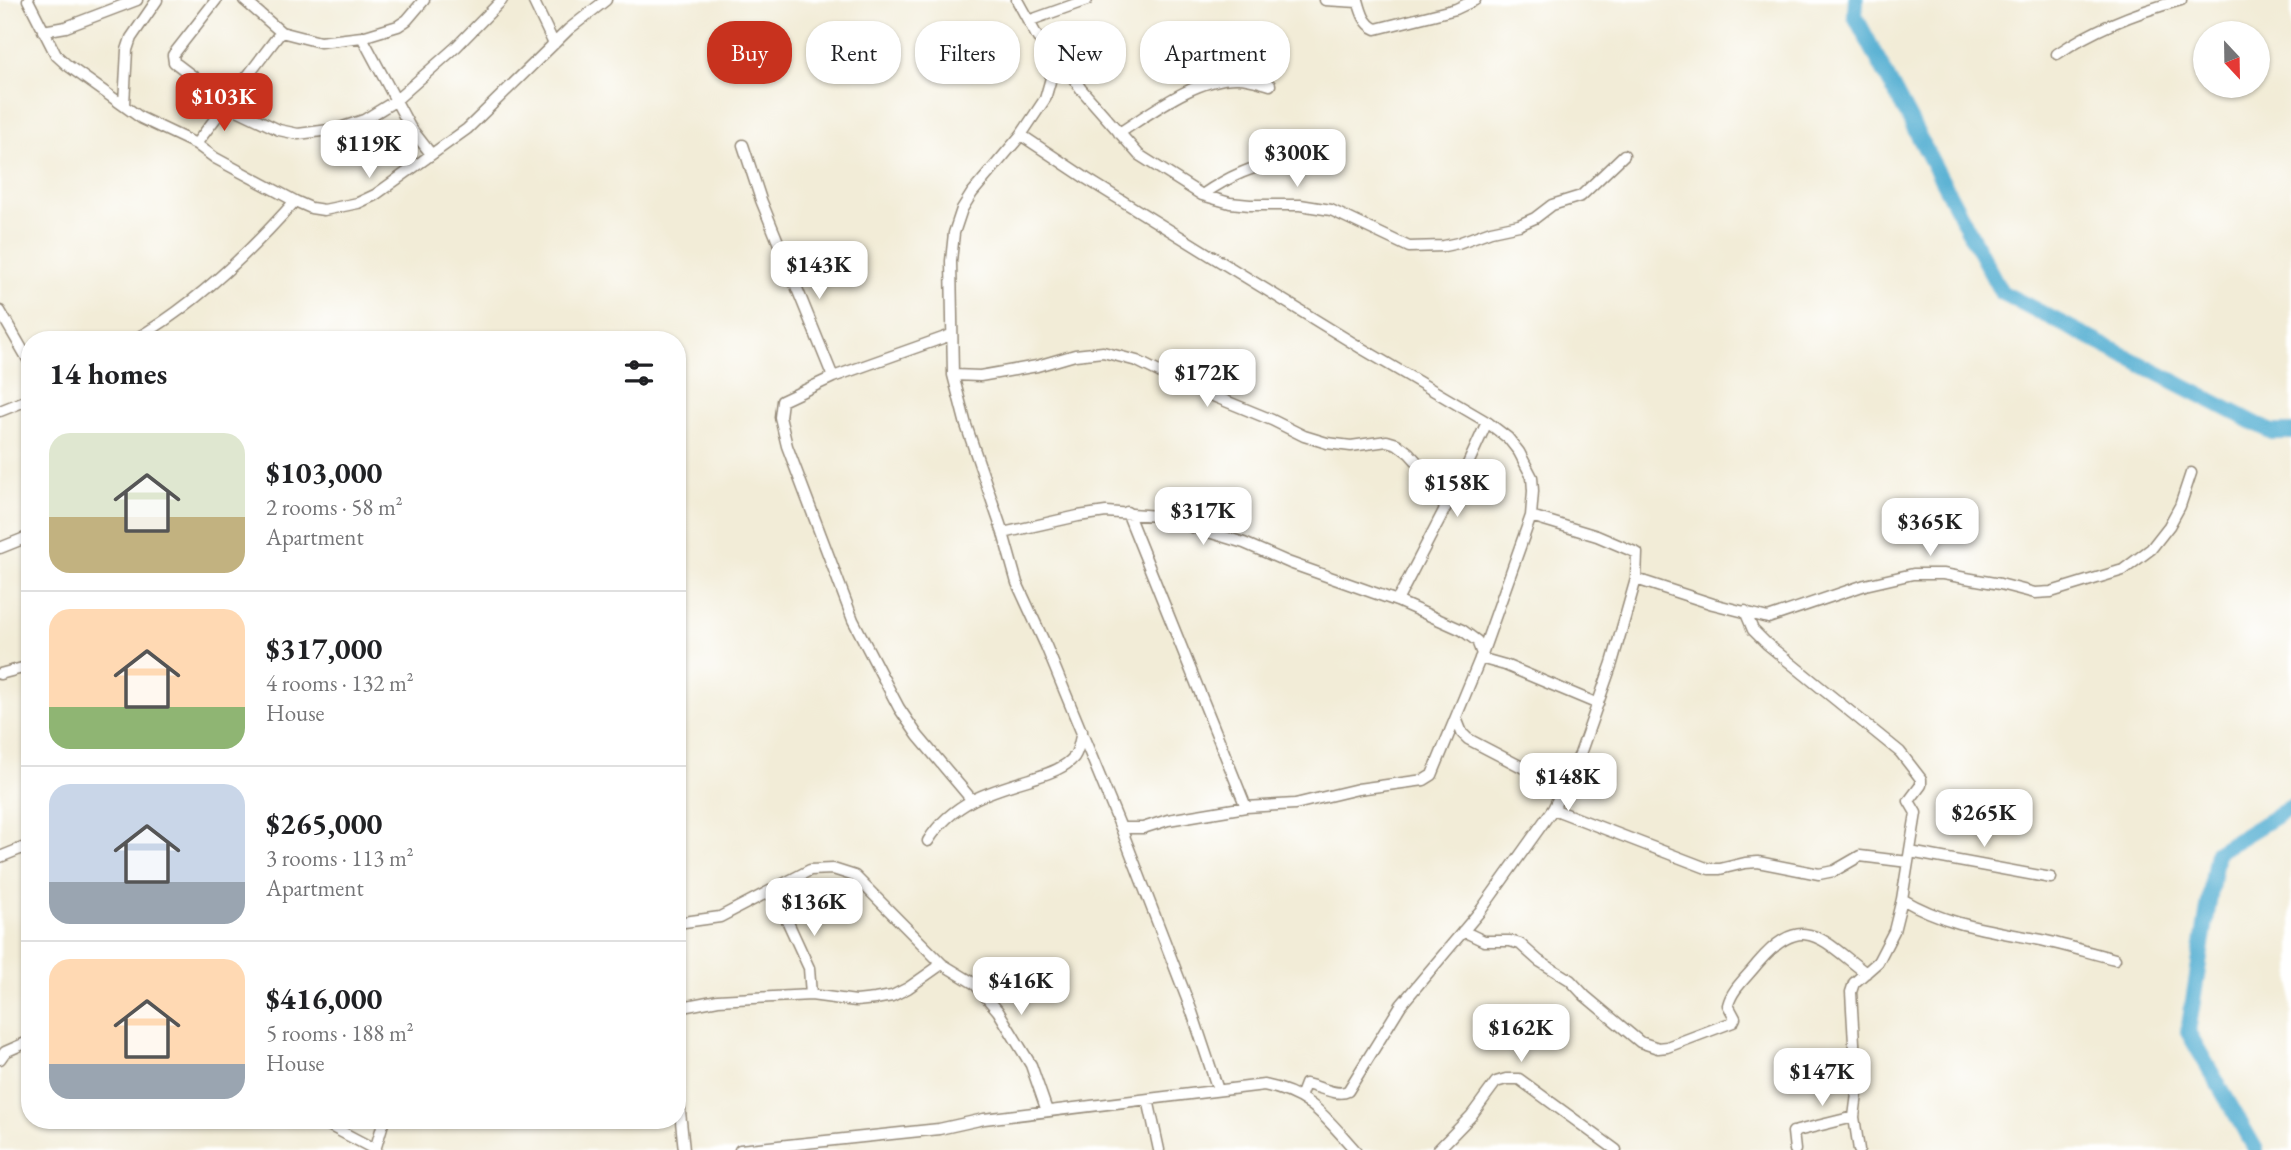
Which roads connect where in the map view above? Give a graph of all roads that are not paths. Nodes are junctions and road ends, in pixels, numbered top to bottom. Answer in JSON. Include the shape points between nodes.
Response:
{"nodes":[{"id":1,"x":28,"y":0,"type":"edge"},
{"id":2,"x":137,"y":0,"type":"edge"},
{"id":3,"x":157,"y":0,"type":"edge"},
{"id":4,"x":216,"y":0,"type":"edge"},
{"id":5,"x":244,"y":0,"type":"edge"},
{"id":6,"x":425,"y":0,"type":"edge"},
{"id":7,"x":502,"y":0,"type":"edge"},
{"id":8,"x":533,"y":0,"type":"edge"},
{"id":9,"x":606,"y":0,"type":"edge"},
{"id":10,"x":1017,"y":0,"type":"edge"},
{"id":11,"x":1087,"y":0,"type":"edge"},
{"id":12,"x":1325,"y":0,"type":"edge"},
{"id":13,"x":1475,"y":0,"type":"edge"},
{"id":14,"x":2181,"y":0,"type":"edge"},
{"id":15,"x":1358,"y":1,"type":"edge"},
{"id":16,"x":1028,"y":21,"type":"junction"},
{"id":17,"x":1034,"y":30,"type":"edge"},
{"id":18,"x":43,"y":31,"type":"junction"},
{"id":19,"x":281,"y":32,"type":"junction"},
{"id":20,"x":362,"y":37,"type":"junction"},
{"id":21,"x":554,"y":44,"type":"junction"},
{"id":22,"x":2057,"y":54,"type":"dead end"},
{"id":23,"x":1051,"y":84,"type":"edge"},
{"id":24,"x":1078,"y":84,"type":"edge"},
{"id":25,"x":1270,"y":85,"type":"dead end"},
{"id":26,"x":396,"y":101,"type":"junction"},
{"id":27,"x":226,"y":103,"type":"junction"},
{"id":28,"x":124,"y":104,"type":"junction"},
{"id":29,"x":1119,"y":133,"type":"junction"},
{"id":30,"x":1021,"y":135,"type":"junction"},
{"id":31,"x":196,"y":144,"type":"junction"},
{"id":32,"x":743,"y":145,"type":"dead end"},
{"id":33,"x":430,"y":154,"type":"junction"},
{"id":34,"x":1624,"y":155,"type":"dead end"},
{"id":35,"x":1285,"y":159,"type":"dead end"},
{"id":36,"x":1202,"y":195,"type":"junction"},
{"id":37,"x":295,"y":201,"type":"junction"},
{"id":38,"x":0,"y":311,"type":"edge"},
{"id":39,"x":156,"y":331,"type":"edge"},
{"id":40,"x":951,"y":335,"type":"junction"},
{"id":41,"x":21,"y":347,"type":"edge"},
{"id":42,"x":953,"y":375,"type":"junction"},
{"id":43,"x":833,"y":377,"type":"junction"},
{"id":44,"x":21,"y":403,"type":"edge"},
{"id":45,"x":0,"y":411,"type":"edge"},
{"id":46,"x":1487,"y":422,"type":"junction"},
{"id":47,"x":2191,"y":473,"type":"dead end"},
{"id":48,"x":1447,"y":504,"type":"junction"},
{"id":49,"x":1128,"y":512,"type":"junction"},
{"id":50,"x":1531,"y":516,"type":"junction"},
{"id":51,"x":1003,"y":533,"type":"junction"},
{"id":52,"x":21,"y":540,"type":"edge"},
{"id":53,"x":0,"y":548,"type":"edge"},
{"id":54,"x":1636,"y":579,"type":"junction"},
{"id":55,"x":1397,"y":601,"type":"junction"},
{"id":56,"x":1745,"y":611,"type":"junction"},
{"id":57,"x":1481,"y":656,"type":"junction"},
{"id":58,"x":21,"y":668,"type":"edge"},
{"id":59,"x":0,"y":674,"type":"edge"},
{"id":60,"x":1598,"y":704,"type":"junction"},
{"id":61,"x":1456,"y":718,"type":"junction"},
{"id":62,"x":1082,"y":731,"type":"junction"},
{"id":63,"x":1559,"y":797,"type":"junction"},
{"id":64,"x":972,"y":800,"type":"junction"},
{"id":65,"x":1246,"y":807,"type":"junction"},
{"id":66,"x":1553,"y":808,"type":"junction"},
{"id":67,"x":1121,"y":828,"type":"junction"},
{"id":68,"x":928,"y":841,"type":"dead end"},
{"id":69,"x":21,"y":849,"type":"edge"},
{"id":70,"x":0,"y":857,"type":"edge"},
{"id":71,"x":1909,"y":857,"type":"junction"},
{"id":72,"x":2051,"y":878,"type":"dead end"},
{"id":73,"x":773,"y":890,"type":"junction"},
{"id":74,"x":1902,"y":899,"type":"junction"},
{"id":75,"x":686,"y":922,"type":"edge"},
{"id":76,"x":1464,"y":931,"type":"junction"},
{"id":77,"x":2115,"y":959,"type":"dead end"},
{"id":78,"x":942,"y":964,"type":"junction"},
{"id":79,"x":1866,"y":973,"type":"junction"},
{"id":80,"x":811,"y":995,"type":"junction"},
{"id":81,"x":686,"y":1006,"type":"edge"},
{"id":82,"x":21,"y":1044,"type":"edge"},
{"id":83,"x":2,"y":1051,"type":"edge"},
{"id":84,"x":1219,"y":1090,"type":"junction"},
{"id":85,"x":1300,"y":1097,"type":"junction"},
{"id":86,"x":1149,"y":1099,"type":"junction"},
{"id":87,"x":1047,"y":1111,"type":"junction"},
{"id":88,"x":1854,"y":1117,"type":"junction"},
{"id":89,"x":336,"y":1129,"type":"edge"},
{"id":90,"x":381,"y":1129,"type":"edge"},
{"id":91,"x":682,"y":1129,"type":"edge"},
{"id":92,"x":846,"y":1137,"type":"junction"},
{"id":93,"x":375,"y":1150,"type":"edge"},
{"id":94,"x":684,"y":1150,"type":"edge"},
{"id":95,"x":740,"y":1150,"type":"edge"},
{"id":96,"x":851,"y":1150,"type":"edge"},
{"id":97,"x":1159,"y":1150,"type":"edge"},
{"id":98,"x":1355,"y":1150,"type":"edge"},
{"id":99,"x":1438,"y":1150,"type":"edge"},
{"id":100,"x":1616,"y":1150,"type":"edge"},
{"id":101,"x":1795,"y":1150,"type":"edge"},
{"id":102,"x":1859,"y":1150,"type":"edge"}],
"edges":[{"from":1,"to":18,"type":"street"},
{"from":2,"to":18,"type":"street"},
{"from":3,"to":28,"type":"street","via":[[127,50]]},
{"from":4,"to":27,"type":"street","via":[[173,58]]},
{"from":5,"to":19,"type":"street"},
{"from":6,"to":20,"type":"street","via":[[398,26]]},
{"from":7,"to":26,"type":"street"},
{"from":8,"to":21,"type":"street"},
{"from":9,"to":21,"type":"street"},
{"from":10,"to":16,"type":"street"},
{"from":11,"to":16,"type":"street"},
{"from":12,"to":15,"type":"street"},
{"from":13,"to":15,"type":"street","via":[[1457,9],[1376,29],[1365,21]]},
{"from":14,"to":22,"type":"street","via":[[2110,24]]},
{"from":16,"to":17,"type":"street"},
{"from":18,"to":28,"type":"street","via":[[61,60]]},
{"from":19,"to":20,"type":"street","via":[[320,42]]},
{"from":19,"to":27,"type":"street"},
{"from":20,"to":26,"type":"street"},
{"from":21,"to":33,"type":"street","via":[[467,130]]},
{"from":23,"to":30,"type":"street"},
{"from":24,"to":29,"type":"street"},
{"from":25,"to":29,"type":"street","via":[[1223,79],[1179,95]]},
{"from":26,"to":27,"type":"street","via":[[350,126],[298,134],[279,130]]},
{"from":26,"to":33,"type":"street"},
{"from":27,"to":31,"type":"street"},
{"from":28,"to":31,"type":"street","via":[[147,122]]},
{"from":29,"to":36,"type":"street","via":[[1145,161]]},
{"from":30,"to":40,"type":"street","via":[[962,209],[951,261]]},
{"from":30,"to":46,"type":"street","via":[[1243,276]]},
{"from":31,"to":37,"type":"street"},
{"from":32,"to":43,"type":"street"},
{"from":33,"to":37,"type":"street","via":[[358,203],[324,210]]},
{"from":34,"to":36,"type":"street","via":[[1581,196],[1552,205],[1519,225],[1444,246],[1409,247],[1331,209],[1230,203]]},
{"from":35,"to":36,"type":"street","via":[[1227,178]]},
{"from":37,"to":39,"type":"street","via":[[238,261]]},
{"from":38,"to":41,"type":"street"},
{"from":40,"to":42,"type":"street"},
{"from":40,"to":43,"type":"street"},
{"from":42,"to":48,"type":"street","via":[[980,376],[1103,352],[1137,361],[1304,436],[1351,446],[1387,440],[1397,444]]},
{"from":42,"to":51,"type":"street"},
{"from":43,"to":64,"type":"street","via":[[782,401],[780,417],[787,446],[853,620],[880,673],[918,736]]},
{"from":44,"to":45,"type":"street"},
{"from":46,"to":48,"type":"street"},
{"from":46,"to":50,"type":"street","via":[[1508,438],[1532,477]]},
{"from":47,"to":56,"type":"street","via":[[2175,516],[2151,548],[2123,570],[2064,589],[2035,593],[1943,573],[1913,574],[1768,618]]},
{"from":48,"to":55,"type":"street"},
{"from":49,"to":51,"type":"street","via":[[1078,516]]},
{"from":49,"to":55,"type":"street","via":[[1232,539]]},
{"from":49,"to":65,"type":"street"},
{"from":50,"to":54,"type":"street","via":[[1637,553]]},
{"from":50,"to":57,"type":"street"},
{"from":51,"to":62,"type":"street","via":[[1017,583]]},
{"from":52,"to":53,"type":"street"},
{"from":54,"to":56,"type":"street"},
{"from":54,"to":60,"type":"street"},
{"from":55,"to":57,"type":"street","via":[[1462,630],[1477,641]]},
{"from":56,"to":71,"type":"street","via":[[1753,630],[1767,645],[1900,752],[1920,777],[1921,785],[1909,801],[1916,813]]},
{"from":57,"to":60,"type":"street"},
{"from":57,"to":61,"type":"street"},
{"from":58,"to":59,"type":"street"},
{"from":60,"to":63,"type":"street"},
{"from":61,"to":63,"type":"street","via":[[1468,739],[1543,778]]},
{"from":61,"to":65,"type":"street","via":[[1429,778],[1295,804]]},
{"from":62,"to":64,"type":"street","via":[[1077,751],[1068,762]]},
{"from":62,"to":67,"type":"street"},
{"from":63,"to":66,"type":"street"},
{"from":64,"to":68,"type":"street","via":[[945,817]]},
{"from":65,"to":67,"type":"street","via":[[1143,828]]},
{"from":66,"to":71,"type":"street","via":[[1709,869],[1758,862],[1819,874],[1860,856]]},
{"from":66,"to":76,"type":"street"},
{"from":67,"to":84,"type":"street"},
{"from":69,"to":70,"type":"street"},
{"from":71,"to":72,"type":"street"},
{"from":71,"to":74,"type":"street"},
{"from":73,"to":75,"type":"street","via":[[720,917]]},
{"from":73,"to":78,"type":"street","via":[[810,870],[846,872],[862,881]]},
{"from":73,"to":80,"type":"street","via":[[806,959]]},
{"from":74,"to":77,"type":"street","via":[[1927,913],[1974,928]]},
{"from":74,"to":79,"type":"street","via":[[1894,931],[1878,962]]},
{"from":76,"to":79,"type":"street","via":[[1485,941],[1520,944],[1570,980],[1640,1042],[1658,1048],[1733,1022],[1728,1004],[1733,992],[1772,947],[1786,938],[1803,933],[1818,936]]},
{"from":76,"to":85,"type":"street","via":[[1401,1005],[1348,1091],[1338,1094],[1305,1084]]},
{"from":78,"to":80,"type":"street","via":[[892,996],[856,1001]]},
{"from":78,"to":87,"type":"street","via":[[975,984],[998,1011],[1031,1065]]},
{"from":79,"to":88,"type":"street","via":[[1854,984],[1850,1000],[1857,1094]]},
{"from":80,"to":81,"type":"street"},
{"from":82,"to":83,"type":"street"},
{"from":84,"to":85,"type":"street","via":[[1265,1085]]},
{"from":84,"to":86,"type":"street"},
{"from":85,"to":98,"type":"street","via":[[1325,1115]]},
{"from":86,"to":87,"type":"street"},
{"from":86,"to":97,"type":"street"},
{"from":87,"to":92,"type":"street","via":[[939,1129]]},
{"from":88,"to":101,"type":"street","via":[[1795,1131]]},
{"from":88,"to":102,"type":"street"},
{"from":89,"to":93,"type":"street"},
{"from":90,"to":93,"type":"street"},
{"from":91,"to":94,"type":"street"},
{"from":92,"to":95,"type":"street"},
{"from":92,"to":96,"type":"street"},
{"from":99,"to":100,"type":"street","via":[[1496,1082],[1519,1079]]}]}
